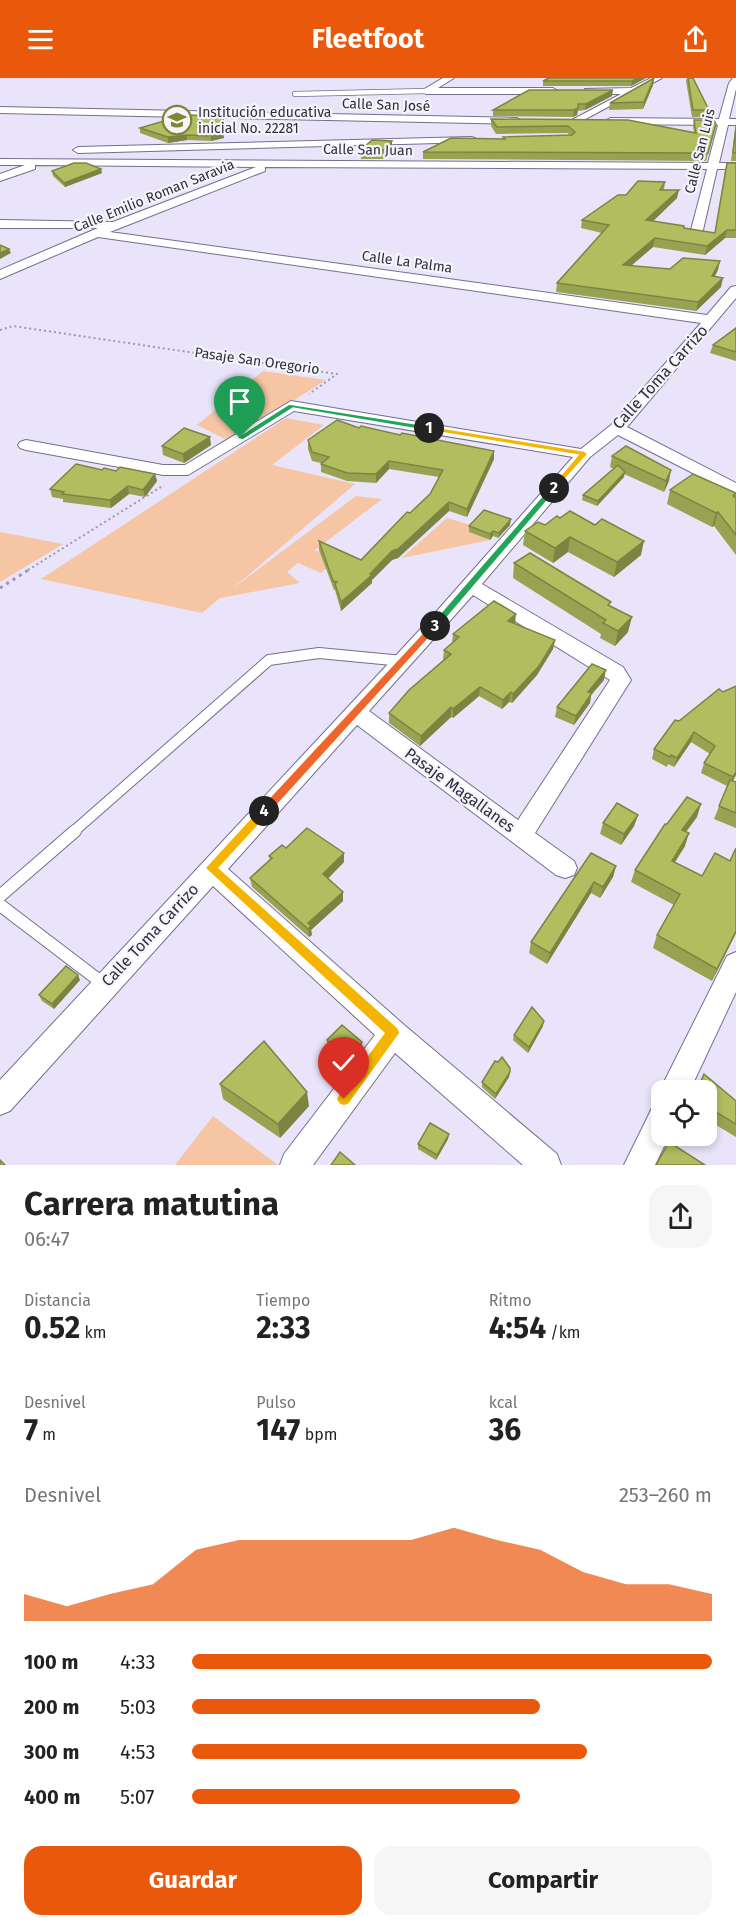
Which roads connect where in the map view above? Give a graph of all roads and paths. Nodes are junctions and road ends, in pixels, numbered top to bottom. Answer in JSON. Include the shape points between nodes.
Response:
{"nodes":[{"id":1,"x":450,"y":78,"type":"edge"},
{"id":2,"x":658,"y":78,"type":"edge"},
{"id":3,"x":735,"y":82,"type":"edge"},
{"id":4,"x":426,"y":91,"type":"junction"},
{"id":5,"x":565,"y":91,"type":"edge"},
{"id":6,"x":576,"y":91,"type":"edge"},
{"id":7,"x":634,"y":91,"type":"junction"},
{"id":8,"x":295,"y":94,"type":"dead end"},
{"id":9,"x":0,"y":110,"type":"edge"},
{"id":10,"x":575,"y":121,"type":"junction"},
{"id":11,"x":528,"y":122,"type":"edge"},
{"id":12,"x":561,"y":122,"type":"edge"},
{"id":13,"x":722,"y":122,"type":"junction"},
{"id":14,"x":736,"y":122,"type":"edge"},
{"id":15,"x":484,"y":140,"type":"edge"},
{"id":16,"x":318,"y":144,"type":"junction"},
{"id":17,"x":0,"y":150,"type":"edge"},
{"id":18,"x":64,"y":150,"type":"dead end"},
{"id":19,"x":40,"y":151,"type":"dead end"},
{"id":20,"x":0,"y":162,"type":"edge"},
{"id":21,"x":44,"y":162,"type":"junction"},
{"id":22,"x":271,"y":165,"type":"junction"},
{"id":23,"x":711,"y":166,"type":"junction"},
{"id":24,"x":736,"y":166,"type":"edge"},
{"id":25,"x":0,"y":178,"type":"edge"},
{"id":26,"x":3,"y":225,"type":"edge"},
{"id":27,"x":116,"y":225,"type":"junction"},
{"id":28,"x":697,"y":230,"type":"edge"},
{"id":29,"x":99,"y":234,"type":"junction"},
{"id":30,"x":0,"y":275,"type":"edge"},
{"id":31,"x":732,"y":300,"type":"edge"},
{"id":32,"x":711,"y":320,"type":"junction"},
{"id":33,"x":0,"y":330,"type":"edge"},
{"id":34,"x":291,"y":406,"type":"junction"},
{"id":35,"x":616,"y":428,"type":"junction"},
{"id":36,"x":26,"y":445,"type":"dead end"},
{"id":37,"x":584,"y":454,"type":"junction"},
{"id":38,"x":188,"y":470,"type":"junction"},
{"id":39,"x":736,"y":490,"type":"edge"},
{"id":40,"x":470,"y":585,"type":"junction"},
{"id":41,"x":0,"y":588,"type":"edge"},
{"id":42,"x":403,"y":661,"type":"junction"},
{"id":43,"x":355,"y":712,"type":"junction"},
{"id":44,"x":521,"y":835,"type":"junction"},
{"id":45,"x":211,"y":868,"type":"junction"},
{"id":46,"x":566,"y":868,"type":"dead end"},
{"id":47,"x":0,"y":896,"type":"edge"},
{"id":48,"x":0,"y":905,"type":"edge"},
{"id":49,"x":736,"y":964,"type":"edge"},
{"id":50,"x":105,"y":985,"type":"junction"},
{"id":51,"x":393,"y":1033,"type":"junction"},
{"id":52,"x":680,"y":1080,"type":"edge"},
{"id":53,"x":0,"y":1101,"type":"edge"},
{"id":54,"x":651,"y":1140,"type":"edge"},
{"id":55,"x":295,"y":1165,"type":"edge"},
{"id":56,"x":546,"y":1165,"type":"edge"},
{"id":57,"x":639,"y":1165,"type":"edge"}],
"edges":[{"from":1,"to":4,"type":"street"},
{"from":2,"to":7,"type":"street"},
{"from":3,"to":13,"type":"street","name":"Calle San Luis"},
{"from":4,"to":5,"type":"street"},
{"from":4,"to":8,"type":"lane"},
{"from":6,"to":7,"type":"street"},
{"from":7,"to":10,"type":"street"},
{"from":9,"to":11,"type":"street","name":"Calle San José"},
{"from":10,"to":12,"type":"street"},
{"from":10,"to":13,"type":"street"},
{"from":13,"to":14,"type":"street"},
{"from":13,"to":23,"type":"street","name":"Calle San Luis"},
{"from":15,"to":16,"type":"street"},
{"from":16,"to":18,"type":"street"},
{"from":16,"to":22,"type":"street","name":"Calle Emilio Roman Saravia"},
{"from":17,"to":19,"type":"street"},
{"from":20,"to":21,"type":"street","name":"Calle San Juan"},
{"from":21,"to":22,"type":"street","name":"Calle San Juan"},
{"from":21,"to":25,"type":"street"},
{"from":22,"to":23,"type":"street","name":"Calle San Juan","via":[[578,162]]},
{"from":22,"to":27,"type":"street","name":"Calle Emilio Roman Saravia"},
{"from":23,"to":24,"type":"street","name":"Calle San Juan"},
{"from":23,"to":28,"type":"street","name":"Calle San Luis"},
{"from":26,"to":27,"type":"street"},
{"from":27,"to":29,"type":"street","name":"Calle Emilio Roman Saravia"},
{"from":29,"to":30,"type":"street","name":"Calle Emilio Roman Saravia"},
{"from":29,"to":32,"type":"street","name":"Calle La Palma"},
{"from":31,"to":32,"type":"street","name":"Calle Toma Carrizo"},
{"from":32,"to":35,"type":"street","name":"Calle Toma Carrizo"},
{"from":33,"to":34,"type":"path","name":"Pasaje San Oregorio","via":[[13,326],[337,374]]},
{"from":34,"to":37,"type":"street"},
{"from":34,"to":38,"type":"street"},
{"from":35,"to":37,"type":"street","name":"Calle Toma Carrizo"},
{"from":35,"to":39,"type":"street"},
{"from":36,"to":38,"type":"street","via":[[163,470]]},
{"from":37,"to":40,"type":"street","name":"Calle Toma Carrizo"},
{"from":38,"to":41,"type":"path"},
{"from":40,"to":42,"type":"street","name":"Calle Toma Carrizo"},
{"from":40,"to":44,"type":"street","via":[[616,672],[621,680]]},
{"from":42,"to":43,"type":"street","name":"Calle Toma Carrizo"},
{"from":42,"to":47,"type":"lane","via":[[320,654],[269,660]]},
{"from":43,"to":44,"type":"street","name":"Pasaje Magallanes"},
{"from":43,"to":45,"type":"street","name":"Calle Toma Carrizo"},
{"from":44,"to":46,"type":"street","name":"Pasaje Magallanes"},
{"from":45,"to":50,"type":"street","name":"Calle Toma Carrizo"},
{"from":45,"to":51,"type":"street"},
{"from":48,"to":50,"type":"lane"},
{"from":49,"to":52,"type":"street"},
{"from":50,"to":53,"type":"street","name":"Calle Toma Carrizo"},
{"from":51,"to":55,"type":"street"},
{"from":51,"to":56,"type":"street"},
{"from":54,"to":57,"type":"street"}]}
